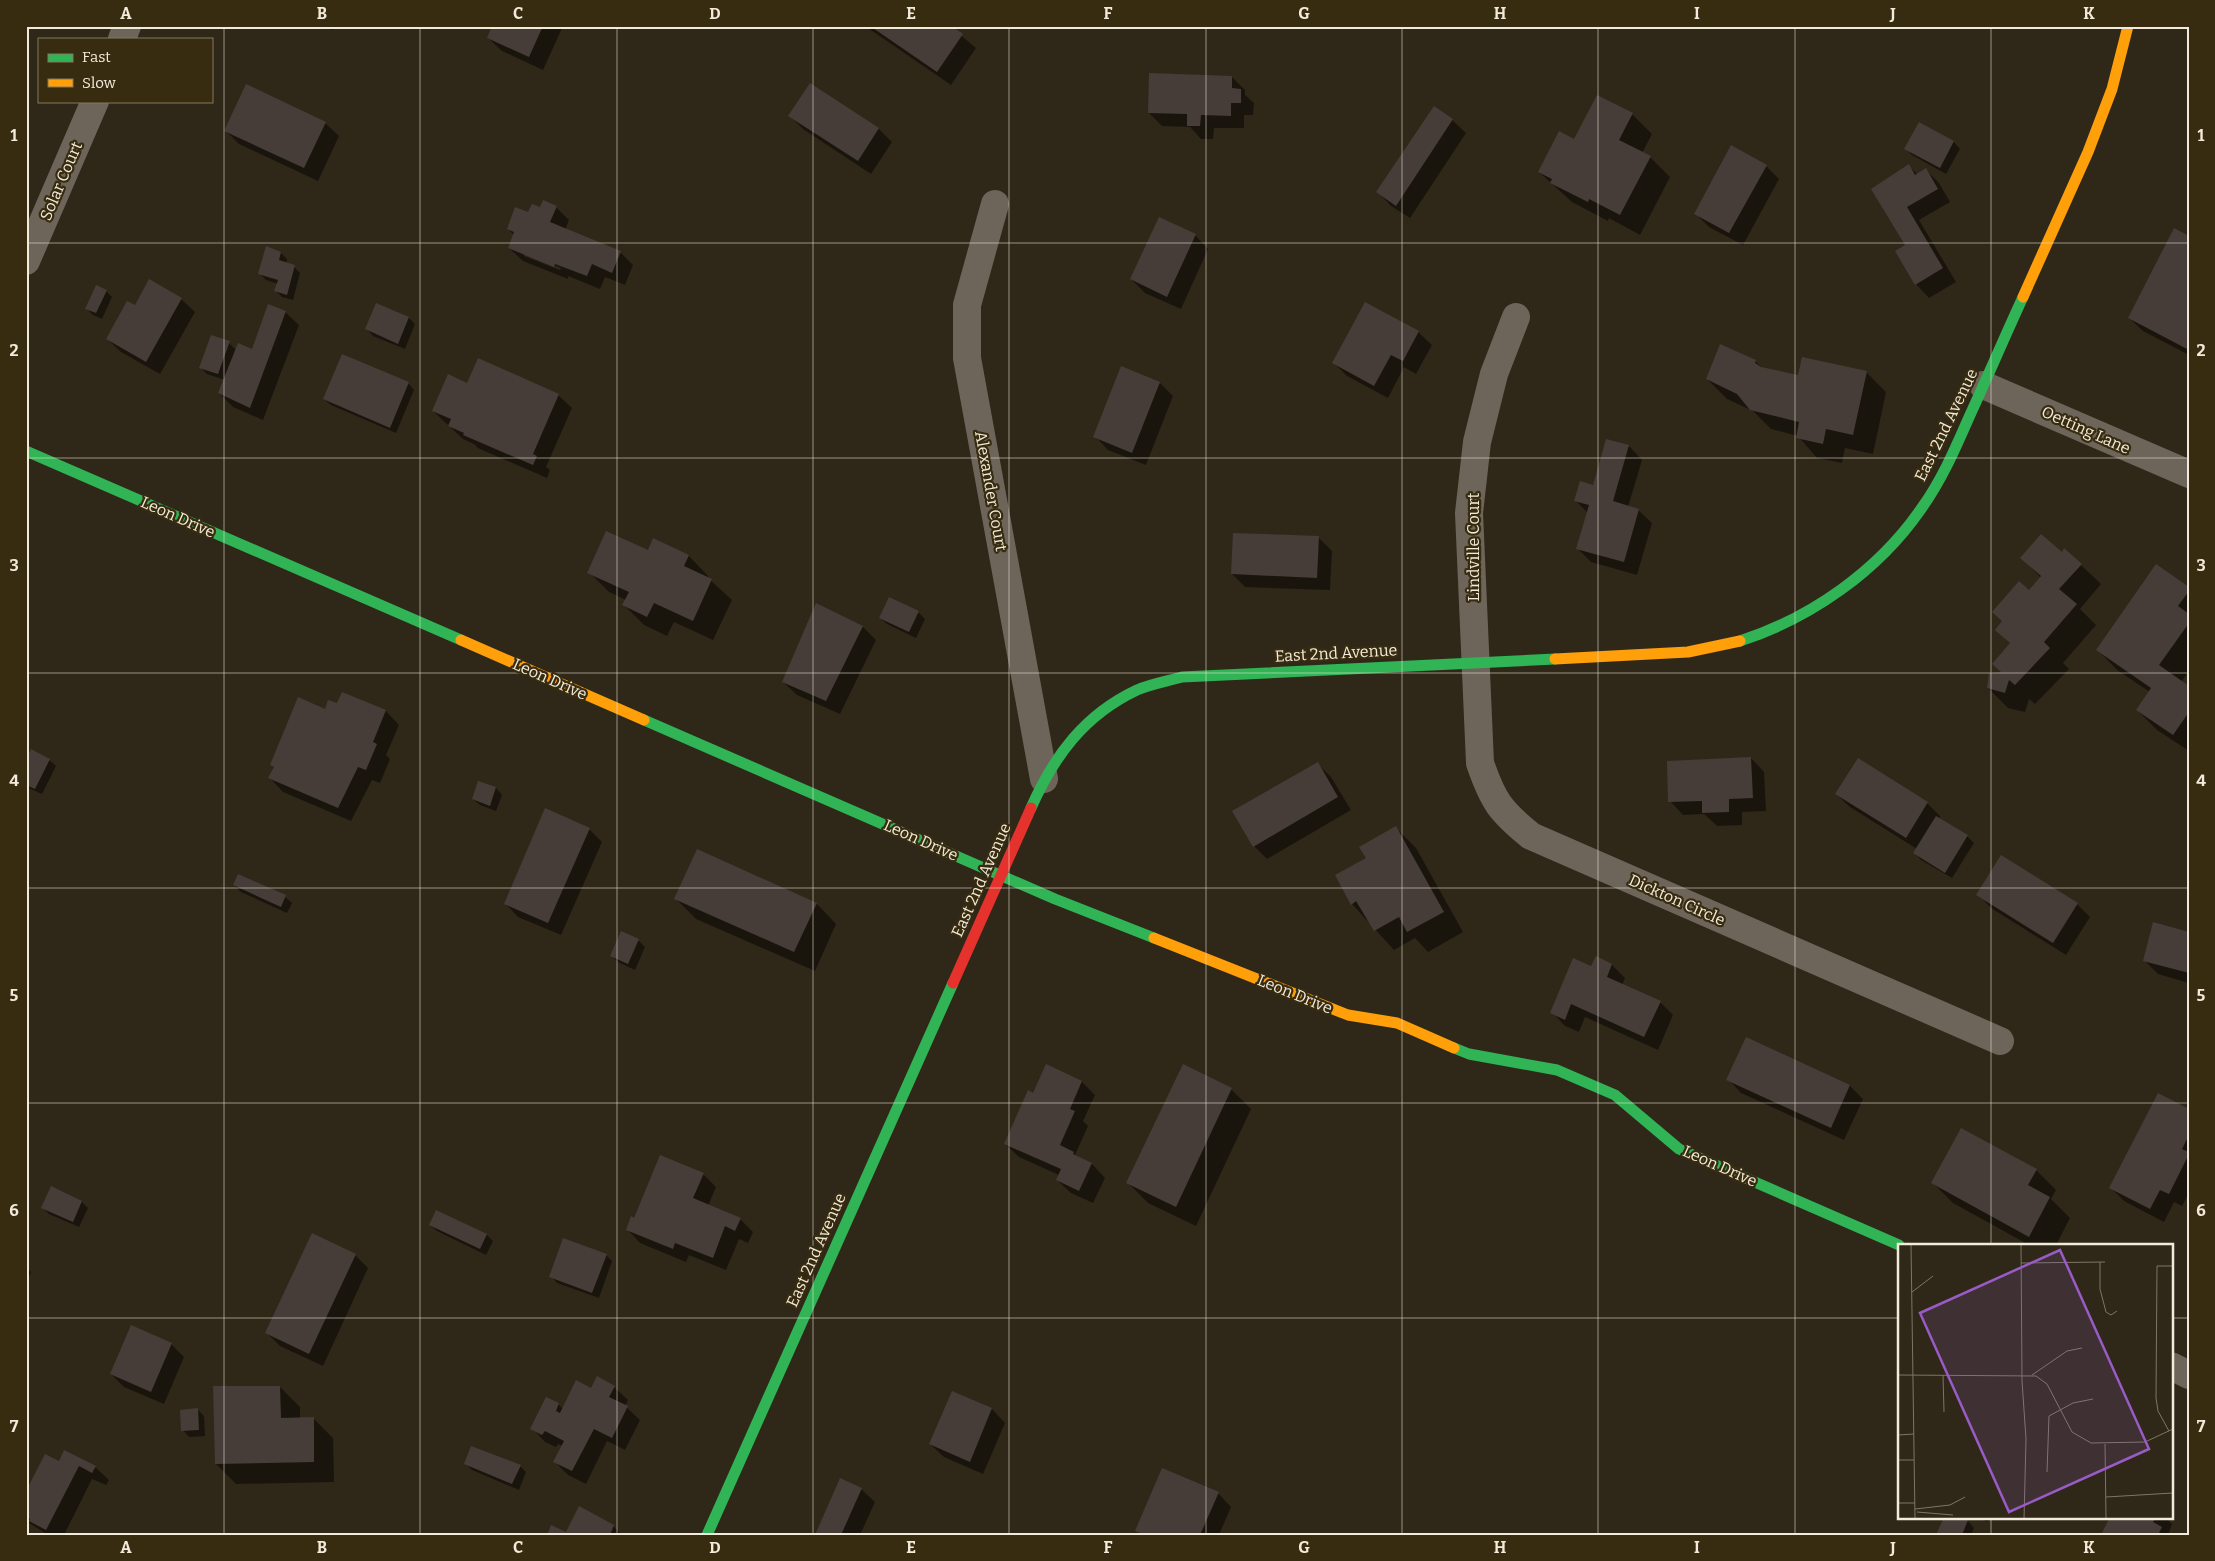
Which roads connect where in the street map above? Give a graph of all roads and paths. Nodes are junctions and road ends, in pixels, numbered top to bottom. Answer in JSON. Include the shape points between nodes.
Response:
{"nodes":[{"id":1,"x":127,"y":26,"type":"edge"},
{"id":2,"x":2128,"y":26,"type":"edge"},
{"id":3,"x":122,"y":38,"type":"edge"},
{"id":4,"x":95,"y":102,"type":"edge"},
{"id":5,"x":995,"y":204,"type":"dead end"},
{"id":6,"x":26,"y":261,"type":"edge"},
{"id":7,"x":1516,"y":317,"type":"dead end"},
{"id":8,"x":1984,"y":385,"type":"junction"},
{"id":9,"x":26,"y":451,"type":"edge"},
{"id":10,"x":2189,"y":474,"type":"edge"},
{"id":11,"x":1475,"y":663,"type":"junction"},
{"id":12,"x":1044,"y":779,"type":"junction"},
{"id":13,"x":1001,"y":875,"type":"junction"},
{"id":14,"x":2000,"y":1041,"type":"dead end"},
{"id":15,"x":1898,"y":1245,"type":"edge"},
{"id":16,"x":2172,"y":1366,"type":"edge"},
{"id":17,"x":2189,"y":1375,"type":"edge"},
{"id":18,"x":707,"y":1535,"type":"edge"}],
"edges":[{"from":1,"to":3,"type":"street"},
{"from":2,"to":8,"type":"street","name":"East 2nd Avenue","via":[[2112,89],[2088,152]]},
{"from":4,"to":6,"type":"street","name":"Solar Court"},
{"from":5,"to":12,"type":"street","name":"Alexander Court","via":[[967,305],[967,358]]},
{"from":7,"to":11,"type":"street","name":"Lindville Court","via":[[1494,374],[1477,442],[1470,513]]},
{"from":8,"to":10,"type":"street","name":"Oetting Lane"},
{"from":8,"to":11,"type":"street","name":"East 2nd Avenue","via":[[1947,466],[1918,515],[1880,558],[1838,593],[1793,620],[1742,640],[1688,652]]},
{"from":9,"to":13,"type":"street","name":"Leon Drive"},
{"from":11,"to":12,"type":"street","name":"East 2nd Avenue","via":[[1182,677],[1138,690],[1100,713],[1066,745]]},
{"from":11,"to":14,"type":"street","name":"Dickton Circle","via":[[1480,763],[1490,792],[1506,816],[1531,836]]},
{"from":12,"to":13,"type":"street","name":"East 2nd Avenue"},
{"from":13,"to":15,"type":"street","name":"Leon Drive","via":[[1348,1015],[1397,1023],[1469,1054],[1557,1070],[1615,1095],[1679,1150]]},
{"from":13,"to":18,"type":"street","name":"East 2nd Avenue"},
{"from":16,"to":17,"type":"street"}]}
